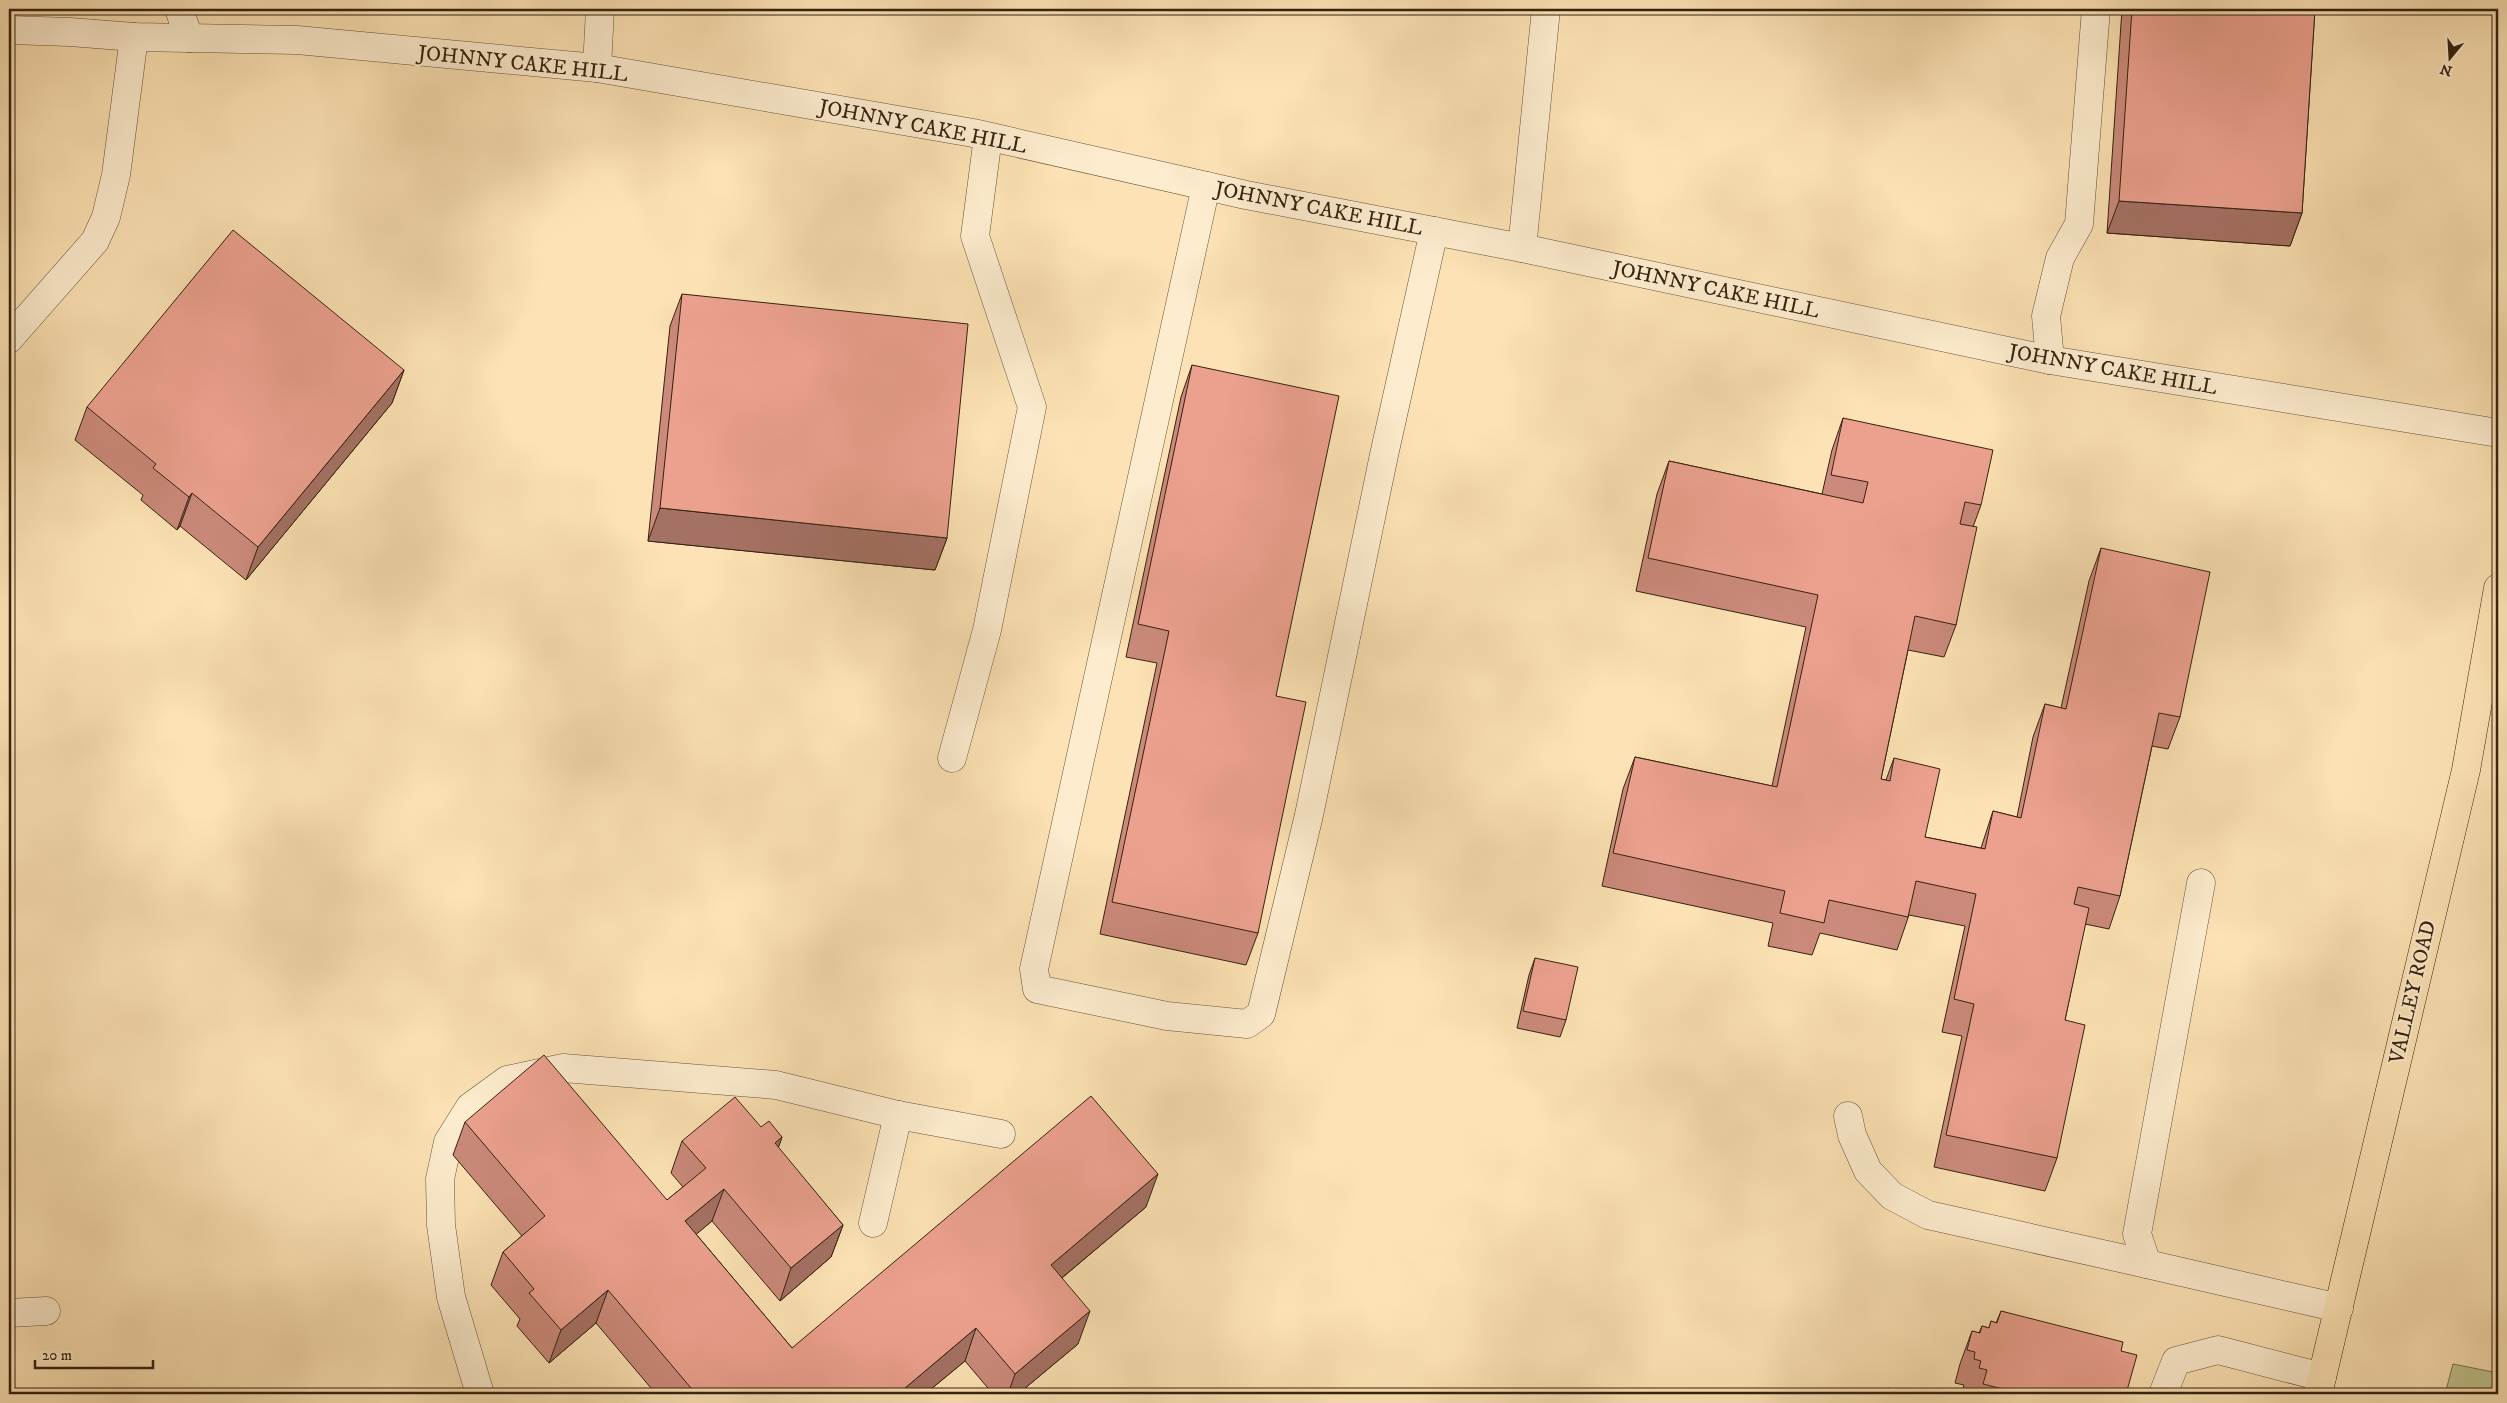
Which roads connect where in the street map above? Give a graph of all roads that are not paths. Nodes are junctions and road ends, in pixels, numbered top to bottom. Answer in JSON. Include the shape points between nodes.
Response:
{"nodes":[{"id":1,"x":179,"y":9,"type":"edge"},
{"id":2,"x":600,"y":9,"type":"edge"},
{"id":3,"x":1546,"y":9,"type":"edge"},
{"id":4,"x":2096,"y":9,"type":"edge"},
{"id":5,"x":9,"y":30,"type":"edge"},
{"id":6,"x":134,"y":37,"type":"junction"},
{"id":7,"x":189,"y":38,"type":"junction"},
{"id":8,"x":597,"y":68,"type":"junction"},
{"id":9,"x":988,"y":137,"type":"junction"},
{"id":10,"x":1206,"y":186,"type":"junction"},
{"id":11,"x":1434,"y":231,"type":"junction"},
{"id":12,"x":1522,"y":248,"type":"junction"},
{"id":13,"x":9,"y":338,"type":"edge"},
{"id":14,"x":2050,"y":360,"type":"junction"},
{"id":15,"x":2498,"y":433,"type":"edge"},
{"id":16,"x":2498,"y":588,"type":"edge"},
{"id":17,"x":952,"y":758,"type":"dead end"},
{"id":18,"x":2201,"y":883,"type":"dead end"},
{"id":19,"x":898,"y":1115,"type":"junction"},
{"id":20,"x":1848,"y":1116,"type":"dead end"},
{"id":21,"x":1001,"y":1134,"type":"dead end"},
{"id":22,"x":873,"y":1222,"type":"dead end"},
{"id":23,"x":2147,"y":1264,"type":"junction"},
{"id":24,"x":2339,"y":1308,"type":"junction"},
{"id":25,"x":46,"y":1311,"type":"dead end"},
{"id":26,"x":9,"y":1313,"type":"edge"},
{"id":27,"x":2320,"y":1385,"type":"edge"},
{"id":28,"x":480,"y":1394,"type":"edge"},
{"id":29,"x":2163,"y":1394,"type":"edge"}],
"edges":[{"from":1,"to":7,"type":"street"},
{"from":2,"to":8,"type":"street"},
{"from":3,"to":12,"type":"street"},
{"from":4,"to":14,"type":"street","via":[[2079,224],[2060,258],[2046,316]]},
{"from":5,"to":6,"type":"street","name":"JOHNNY CAKE HILL"},
{"from":6,"to":7,"type":"street","name":"JOHNNY CAKE HILL"},
{"from":6,"to":13,"type":"street","via":[[116,175],[106,217],[94,241]]},
{"from":7,"to":8,"type":"street","name":"JOHNNY CAKE HILL","via":[[297,40]]},
{"from":8,"to":9,"type":"street","name":"JOHNNY CAKE HILL"},
{"from":9,"to":10,"type":"street","name":"JOHNNY CAKE HILL"},
{"from":9,"to":17,"type":"street","via":[[975,236],[1032,407],[987,630]]},
{"from":10,"to":11,"type":"street","name":"JOHNNY CAKE HILL"},
{"from":10,"to":11,"type":"street","via":[[1034,968],[1037,989],[1167,1016],[1246,1024],[1261,1014],[1309,815]]},
{"from":11,"to":12,"type":"street","name":"JOHNNY CAKE HILL"},
{"from":12,"to":14,"type":"street","name":"JOHNNY CAKE HILL"},
{"from":14,"to":15,"type":"street","name":"JOHNNY CAKE HILL"},
{"from":16,"to":24,"type":"main road","name":"VALLEY ROAD","via":[[2466,770]]},
{"from":18,"to":23,"type":"street","via":[[2137,1234]]},
{"from":19,"to":21,"type":"street"},
{"from":19,"to":22,"type":"street"},
{"from":19,"to":28,"type":"street","via":[[766,1084],[563,1068],[507,1080],[470,1107],[448,1142],[440,1179],[441,1225],[451,1297]]},
{"from":20,"to":23,"type":"street","via":[[1852,1135],[1868,1172],[1892,1196],[1928,1215]]},
{"from":23,"to":24,"type":"street"},
{"from":24,"to":27,"type":"main road","name":"VALLEY ROAD"},
{"from":25,"to":26,"type":"street"},
{"from":27,"to":29,"type":"street","via":[[2218,1350],[2176,1361]]}]}
